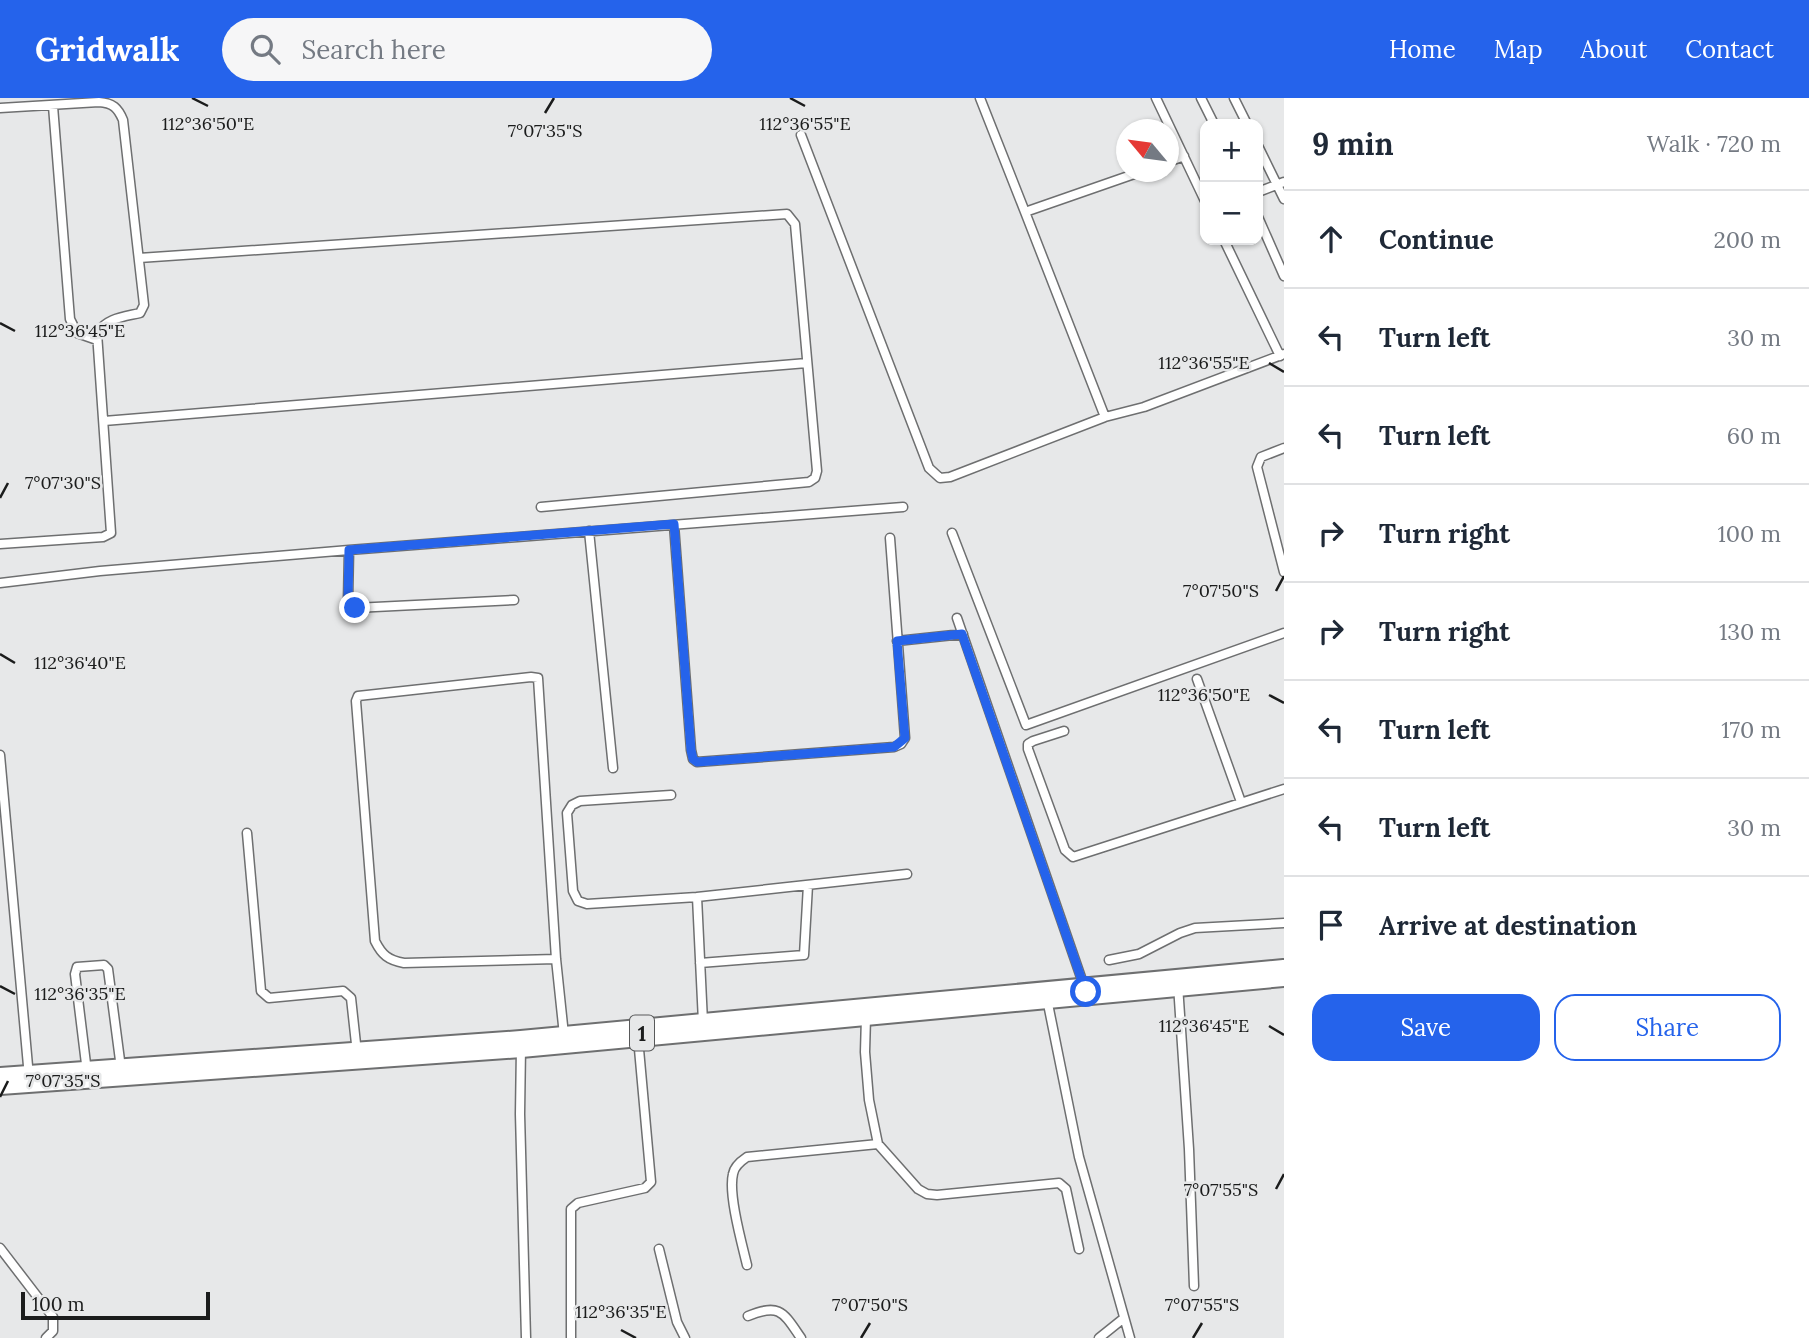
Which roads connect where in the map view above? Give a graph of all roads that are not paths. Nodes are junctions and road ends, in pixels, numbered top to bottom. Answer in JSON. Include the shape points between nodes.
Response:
{"nodes":[{"id":1,"x":980,"y":98,"type":"edge"},
{"id":2,"x":1156,"y":98,"type":"edge"},
{"id":3,"x":1201,"y":98,"type":"edge"},
{"id":4,"x":1234,"y":98,"type":"edge"},
{"id":5,"x":53,"y":106,"type":"junction"},
{"id":6,"x":0,"y":108,"type":"edge"},
{"id":7,"x":1212,"y":119,"type":"edge"},
{"id":8,"x":1244,"y":119,"type":"edge"},
{"id":9,"x":801,"y":135,"type":"dead end"},
{"id":10,"x":1263,"y":154,"type":"edge"},
{"id":11,"x":1184,"y":156,"type":"junction"},
{"id":12,"x":1179,"y":158,"type":"edge"},
{"id":13,"x":1116,"y":180,"type":"edge"},
{"id":14,"x":1280,"y":183,"type":"edge"},
{"id":15,"x":1200,"y":190,"type":"edge"},
{"id":16,"x":1263,"y":190,"type":"edge"},
{"id":17,"x":1284,"y":200,"type":"edge"},
{"id":18,"x":1025,"y":212,"type":"junction"},
{"id":19,"x":1263,"y":228,"type":"edge"},
{"id":20,"x":1227,"y":245,"type":"edge"},
{"id":21,"x":139,"y":258,"type":"junction"},
{"id":22,"x":1284,"y":276,"type":"edge"},
{"id":23,"x":97,"y":340,"type":"junction"},
{"id":24,"x":1282,"y":355,"type":"edge"},
{"id":25,"x":807,"y":363,"type":"junction"},
{"id":26,"x":1105,"y":417,"type":"junction"},
{"id":27,"x":104,"y":421,"type":"junction"},
{"id":28,"x":1284,"y":448,"type":"edge"},
{"id":29,"x":541,"y":507,"type":"dead end"},
{"id":30,"x":903,"y":507,"type":"dead end"},
{"id":31,"x":674,"y":524,"type":"junction"},
{"id":32,"x":589,"y":531,"type":"junction"},
{"id":33,"x":952,"y":533,"type":"dead end"},
{"id":34,"x":890,"y":538,"type":"dead end"},
{"id":35,"x":0,"y":544,"type":"edge"},
{"id":36,"x":349,"y":550,"type":"junction"},
{"id":37,"x":1284,"y":572,"type":"edge"},
{"id":38,"x":0,"y":583,"type":"edge"},
{"id":39,"x":514,"y":600,"type":"dead end"},
{"id":40,"x":957,"y":618,"type":"dead end"},
{"id":41,"x":1284,"y":633,"type":"edge"},
{"id":42,"x":962,"y":634,"type":"junction"},
{"id":43,"x":897,"y":641,"type":"junction"},
{"id":44,"x":1197,"y":679,"type":"dead end"},
{"id":45,"x":1064,"y":731,"type":"dead end"},
{"id":46,"x":0,"y":755,"type":"edge"},
{"id":47,"x":613,"y":768,"type":"dead end"},
{"id":48,"x":1284,"y":789,"type":"edge"},
{"id":49,"x":671,"y":795,"type":"dead end"},
{"id":50,"x":1241,"y":802,"type":"junction"},
{"id":51,"x":247,"y":833,"type":"dead end"},
{"id":52,"x":907,"y":874,"type":"dead end"},
{"id":53,"x":808,"y":885,"type":"junction"},
{"id":54,"x":697,"y":897,"type":"junction"},
{"id":55,"x":1284,"y":923,"type":"edge"},
{"id":56,"x":556,"y":959,"type":"junction"},
{"id":57,"x":1109,"y":960,"type":"dead end"},
{"id":58,"x":700,"y":963,"type":"junction"},
{"id":59,"x":1284,"y":974,"type":"edge"},
{"id":60,"x":1178,"y":984,"type":"junction"},
{"id":61,"x":1086,"y":992,"type":"junction"},
{"id":62,"x":1046,"y":996,"type":"junction"},
{"id":63,"x":703,"y":1027,"type":"junction"},
{"id":64,"x":866,"y":1027,"type":"junction"},
{"id":65,"x":637,"y":1033,"type":"junction"},
{"id":66,"x":565,"y":1040,"type":"junction"},
{"id":67,"x":521,"y":1044,"type":"junction"},
{"id":68,"x":358,"y":1056,"type":"junction"},
{"id":69,"x":121,"y":1072,"type":"junction"},
{"id":70,"x":88,"y":1075,"type":"junction"},
{"id":71,"x":30,"y":1079,"type":"junction"},
{"id":72,"x":0,"y":1081,"type":"edge"},
{"id":73,"x":878,"y":1144,"type":"junction"},
{"id":74,"x":0,"y":1248,"type":"edge"},
{"id":75,"x":659,"y":1249,"type":"dead end"},
{"id":76,"x":1079,"y":1249,"type":"dead end"},
{"id":77,"x":747,"y":1265,"type":"dead end"},
{"id":78,"x":1194,"y":1286,"type":"dead end"},
{"id":79,"x":748,"y":1316,"type":"dead end"},
{"id":80,"x":1124,"y":1318,"type":"junction"},
{"id":81,"x":46,"y":1338,"type":"edge"},
{"id":82,"x":526,"y":1338,"type":"edge"},
{"id":83,"x":571,"y":1338,"type":"edge"},
{"id":84,"x":685,"y":1338,"type":"edge"},
{"id":85,"x":801,"y":1338,"type":"edge"},
{"id":86,"x":1099,"y":1338,"type":"edge"},
{"id":87,"x":1130,"y":1338,"type":"edge"}],
"edges":[{"from":1,"to":18,"type":"lane"},
{"from":2,"to":11,"type":"lane"},
{"from":3,"to":7,"type":"lane"},
{"from":4,"to":8,"type":"lane"},
{"from":5,"to":6,"type":"lane"},
{"from":5,"to":21,"type":"lane","via":[[105,102],[118,109]]},
{"from":5,"to":23,"type":"lane","via":[[70,319],[77,333]]},
{"from":9,"to":26,"type":"lane","via":[[933,474],[950,477]]},
{"from":10,"to":14,"type":"lane"},
{"from":11,"to":12,"type":"lane"},
{"from":11,"to":15,"type":"lane"},
{"from":13,"to":18,"type":"lane"},
{"from":14,"to":16,"type":"lane"},
{"from":14,"to":17,"type":"lane"},
{"from":18,"to":26,"type":"lane"},
{"from":19,"to":22,"type":"lane"},
{"from":20,"to":24,"type":"lane"},
{"from":21,"to":23,"type":"lane","via":[[142,310],[102,325]]},
{"from":21,"to":25,"type":"lane","via":[[787,214],[795,224]]},
{"from":23,"to":27,"type":"lane"},
{"from":24,"to":26,"type":"lane"},
{"from":25,"to":27,"type":"lane"},
{"from":25,"to":29,"type":"lane","via":[[817,471],[809,482]]},
{"from":27,"to":35,"type":"lane","via":[[111,533]]},
{"from":28,"to":37,"type":"lane","via":[[1261,457],[1257,467]]},
{"from":30,"to":31,"type":"lane"},
{"from":31,"to":32,"type":"lane"},
{"from":31,"to":43,"type":"lane","via":[[694,761],[901,744],[905,738]]},
{"from":32,"to":36,"type":"lane"},
{"from":32,"to":47,"type":"lane"},
{"from":33,"to":41,"type":"lane","via":[[1026,725]]},
{"from":34,"to":43,"type":"lane"},
{"from":36,"to":38,"type":"lane"},
{"from":36,"to":39,"type":"lane","via":[[348,601],[355,608]]},
{"from":40,"to":42,"type":"lane"},
{"from":42,"to":43,"type":"lane"},
{"from":42,"to":61,"type":"lane"},
{"from":44,"to":50,"type":"lane"},
{"from":45,"to":50,"type":"lane","via":[[1033,741],[1028,749],[1069,855]]},
{"from":46,"to":71,"type":"lane"},
{"from":48,"to":50,"type":"lane"},
{"from":49,"to":54,"type":"lane","via":[[572,805],[567,813],[573,891],[578,901],[587,904]]},
{"from":51,"to":68,"type":"lane","via":[[261,991],[269,998],[348,993]]},
{"from":52,"to":53,"type":"lane"},
{"from":53,"to":54,"type":"lane"},
{"from":53,"to":58,"type":"lane","via":[[804,955]]},
{"from":54,"to":58,"type":"lane"},
{"from":55,"to":57,"type":"lane","via":[[1195,928],[1139,954]]},
{"from":56,"to":56,"type":"lane","via":[[538,678],[358,696],[374,941],[379,950],[392,961],[404,963]]},
{"from":56,"to":66,"type":"lane"},
{"from":58,"to":63,"type":"lane"},
{"from":59,"to":60,"type":"highway","number":"1"},
{"from":60,"to":61,"type":"highway","number":"1"},
{"from":60,"to":78,"type":"lane"},
{"from":61,"to":62,"type":"highway","number":"1"},
{"from":62,"to":64,"type":"highway","number":"1"},
{"from":62,"to":80,"type":"lane","via":[[1079,1157]]},
{"from":63,"to":64,"type":"highway","number":"1"},
{"from":63,"to":65,"type":"highway","number":"1"},
{"from":64,"to":73,"type":"lane","via":[[869,1100]]},
{"from":65,"to":66,"type":"highway","number":"1"},
{"from":65,"to":83,"type":"lane","via":[[651,1182],[645,1188],[578,1203],[571,1209]]},
{"from":66,"to":67,"type":"highway","number":"1"},
{"from":67,"to":68,"type":"highway","number":"1"},
{"from":67,"to":82,"type":"lane"},
{"from":68,"to":69,"type":"highway","number":"1"},
{"from":69,"to":70,"type":"highway","number":"1"},
{"from":69,"to":70,"type":"lane","via":[[108,969],[104,965],[78,967]]},
{"from":70,"to":71,"type":"highway","number":"1"},
{"from":71,"to":72,"type":"highway","number":"1"},
{"from":73,"to":76,"type":"lane","via":[[927,1194],[1059,1183],[1066,1189]]},
{"from":73,"to":77,"type":"lane","via":[[747,1157],[740,1162],[732,1176]]},
{"from":74,"to":81,"type":"lane","via":[[53,1317],[53,1331]]},
{"from":75,"to":84,"type":"lane"},
{"from":79,"to":85,"type":"lane","via":[[766,1308],[775,1310]]},
{"from":80,"to":86,"type":"lane"},
{"from":80,"to":87,"type":"lane"}]}
